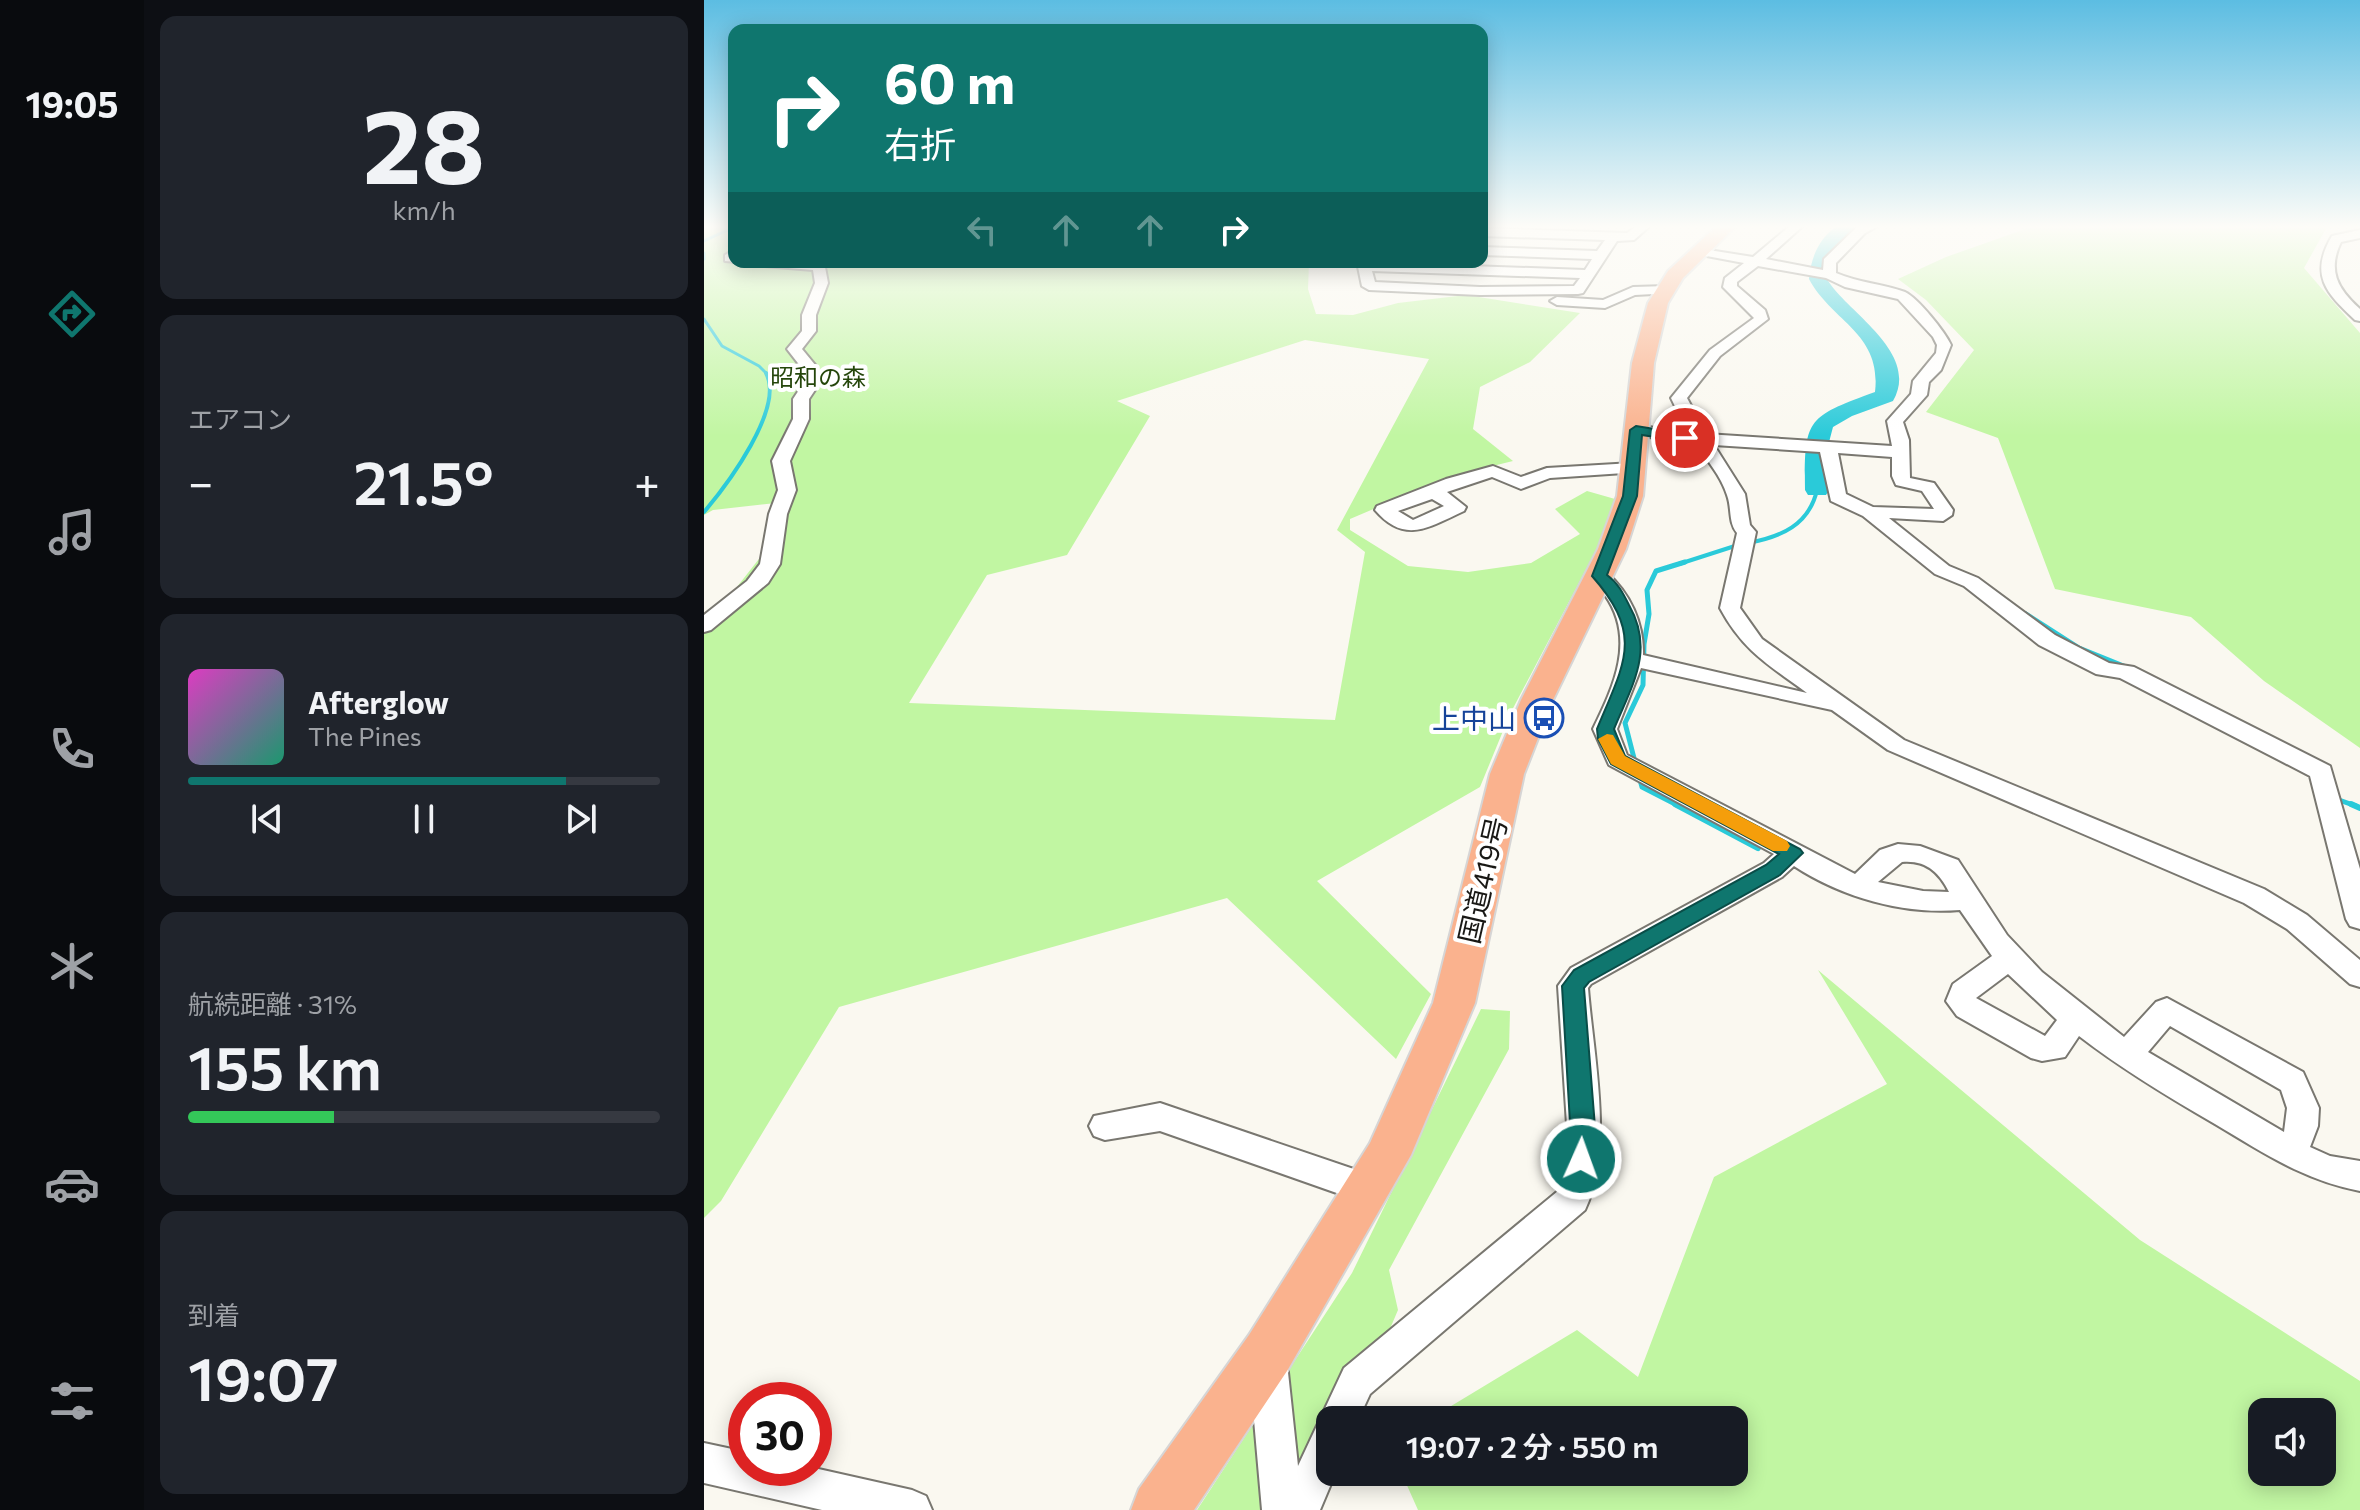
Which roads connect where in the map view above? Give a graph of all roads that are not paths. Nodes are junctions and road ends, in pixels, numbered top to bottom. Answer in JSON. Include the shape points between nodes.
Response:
{"nodes":[{"id":1,"x":817,"y":295,"type":"edge"},
{"id":2,"x":1490,"y":295,"type":"edge"},
{"id":3,"x":1623,"y":295,"type":"edge"},
{"id":4,"x":1663,"y":295,"type":"edge"},
{"id":5,"x":1740,"y":295,"type":"edge"},
{"id":6,"x":1901,"y":295,"type":"edge"},
{"id":7,"x":2337,"y":295,"type":"edge"},
{"id":8,"x":2360,"y":317,"type":"edge"},
{"id":9,"x":1636,"y":430,"type":"junction"},
{"id":10,"x":1699,"y":438,"type":"junction"},
{"id":11,"x":1819,"y":446,"type":"junction"},
{"id":12,"x":1901,"y":452,"type":"junction"},
{"id":13,"x":1633,"y":468,"type":"junction"},
{"id":14,"x":1434,"y":492,"type":"dead end"},
{"id":15,"x":1870,"y":512,"type":"junction"},
{"id":16,"x":1599,"y":576,"type":"junction"},
{"id":17,"x":704,"y":626,"type":"edge"},
{"id":18,"x":1634,"y":660,"type":"junction"},
{"id":19,"x":1842,"y":707,"type":"junction"},
{"id":20,"x":1793,"y":853,"type":"junction"},
{"id":21,"x":1860,"y":887,"type":"junction"},
{"id":22,"x":1967,"y":900,"type":"junction"},
{"id":23,"x":2360,"y":919,"type":"edge"},
{"id":24,"x":2008,"y":959,"type":"junction"},
{"id":25,"x":2360,"y":976,"type":"edge"},
{"id":26,"x":2075,"y":1019,"type":"junction"},
{"id":27,"x":2128,"y":1053,"type":"junction"},
{"id":28,"x":1105,"y":1126,"type":"dead end"},
{"id":29,"x":2291,"y":1153,"type":"junction"},
{"id":30,"x":2360,"y":1176,"type":"edge"},
{"id":31,"x":1368,"y":1189,"type":"junction"},
{"id":32,"x":1268,"y":1353,"type":"junction"},
{"id":33,"x":1344,"y":1406,"type":"edge"},
{"id":34,"x":704,"y":1463,"type":"edge"},
{"id":35,"x":1316,"y":1471,"type":"edge"},
{"id":36,"x":912,"y":1510,"type":"edge"},
{"id":37,"x":1160,"y":1510,"type":"edge"},
{"id":38,"x":1282,"y":1510,"type":"edge"},
{"id":39,"x":1300,"y":1510,"type":"edge"}],
"edges":[{"from":1,"to":17,"type":"street","via":[[806,322],[809,331],[794,349],[808,366],[811,384],[801,399],[798,433],[780,463],[788,488],[770,563],[763,577]]},
{"from":2,"to":3,"type":"street","via":[[1605,304]]},
{"from":4,"to":9,"type":"highway","name":"国道419号","via":[[1647,342]]},
{"from":5,"to":10,"type":"street","via":[[1761,319],[1715,353],[1679,398]]},
{"from":6,"to":12,"type":"street","via":[[1944,345],[1933,370],[1921,381],[1919,395],[1895,421]]},
{"from":7,"to":8,"type":"street"},
{"from":9,"to":10,"type":"street"},
{"from":9,"to":13,"type":"highway","name":"国道419号"},
{"from":10,"to":11,"type":"street"},
{"from":10,"to":19,"type":"street","via":[[1723,472],[1747,532],[1730,599],[1732,615],[1754,644]]},
{"from":11,"to":12,"type":"street"},
{"from":11,"to":15,"type":"street","via":[[1837,497]]},
{"from":12,"to":15,"type":"street","via":[[1902,481],[1928,487],[1943,515]]},
{"from":13,"to":14,"type":"street","via":[[1547,473],[1521,484],[1493,471]]},
{"from":13,"to":16,"type":"highway","name":"国道419号","via":[[1630,496]]},
{"from":15,"to":23,"type":"street","via":[[1942,570],[1971,582],[2047,640],[2104,669],[2126,672],[2321,772]]},
{"from":16,"to":18,"type":"street","via":[[1626,614]]},
{"from":16,"to":31,"type":"highway","name":"国道419号","via":[[1516,750],[1454,1003]]},
{"from":18,"to":19,"type":"street"},
{"from":18,"to":20,"type":"street","via":[[1605,729],[1618,760]]},
{"from":19,"to":25,"type":"street","via":[[1896,745],[2254,896],[2297,922]]},
{"from":20,"to":21,"type":"street","via":[[1815,870]]},
{"from":20,"to":33,"type":"street","via":[[1773,870],[1581,976],[1573,986],[1584,1140],[1573,1199],[1357,1381]]},
{"from":21,"to":22,"type":"street"},
{"from":21,"to":22,"type":"street","via":[[1884,858],[1910,852],[1949,867]]},
{"from":22,"to":24,"type":"street"},
{"from":24,"to":26,"type":"street"},
{"from":24,"to":26,"type":"street","via":[[1963,992],[1961,1001],[1967,1008],[2042,1049],[2054,1048]]},
{"from":26,"to":27,"type":"street"},
{"from":27,"to":29,"type":"street"},
{"from":27,"to":29,"type":"street","via":[[2167,1010],[2292,1081],[2301,1091],[2305,1126]]},
{"from":28,"to":31,"type":"street","via":[[1160,1117]]},
{"from":29,"to":30,"type":"street","via":[[2326,1170]]},
{"from":31,"to":32,"type":"highway","name":"国道419号"},
{"from":32,"to":37,"type":"highway","name":"国道419号"},
{"from":32,"to":38,"type":"street"},
{"from":34,"to":36,"type":"street"},
{"from":35,"to":39,"type":"street"}]}
